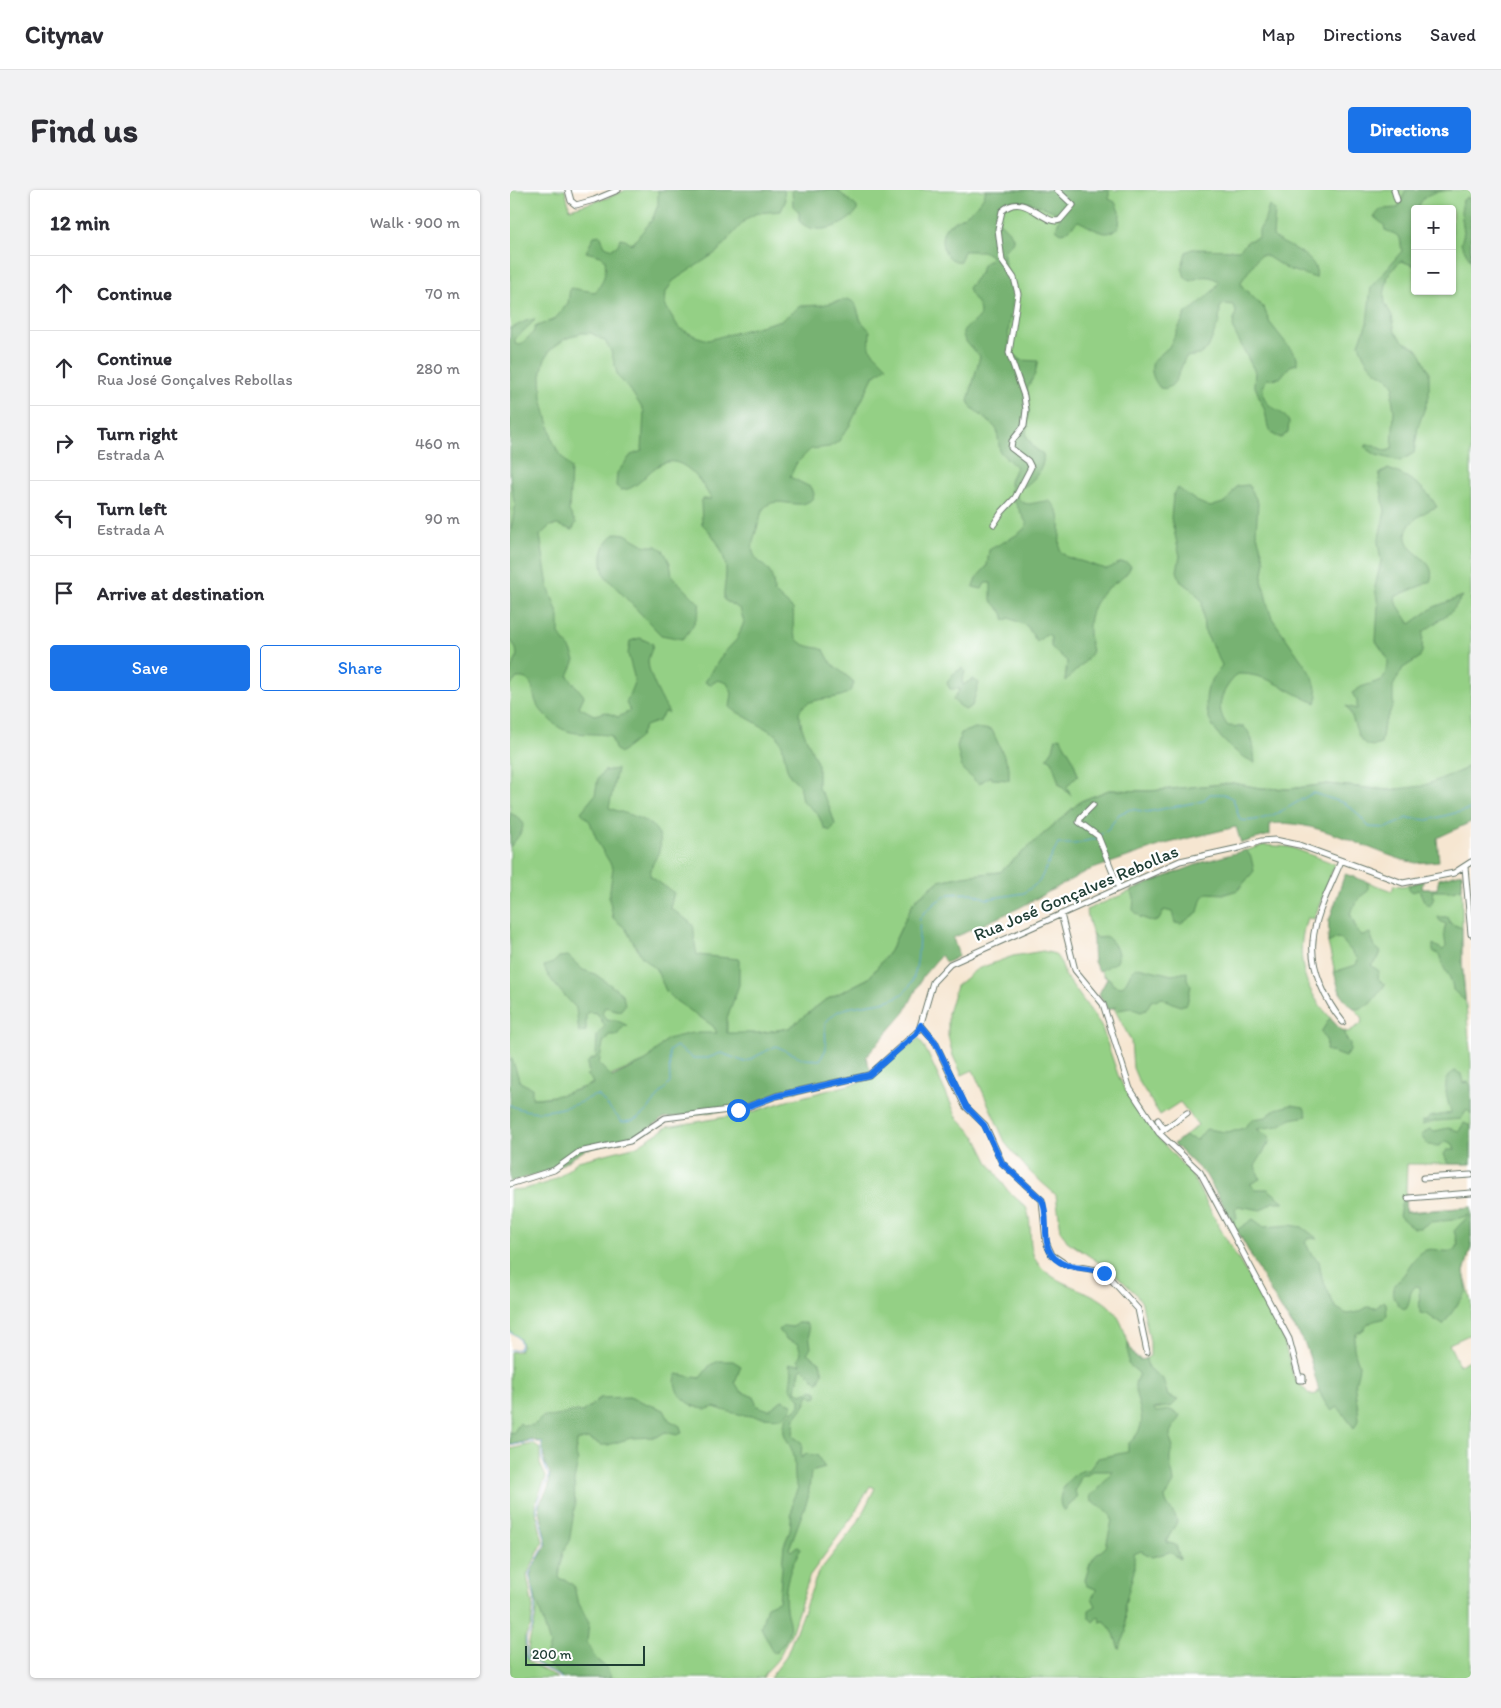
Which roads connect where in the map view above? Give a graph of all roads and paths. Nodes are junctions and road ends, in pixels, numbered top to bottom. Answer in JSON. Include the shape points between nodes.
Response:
{"nodes":[{"id":1,"x":568,"y":190,"type":"edge"},
{"id":2,"x":618,"y":190,"type":"edge"},
{"id":3,"x":1057,"y":190,"type":"edge"},
{"id":4,"x":1394,"y":190,"type":"edge"},
{"id":5,"x":1397,"y":200,"type":"dead end"},
{"id":6,"x":994,"y":524,"type":"dead end"},
{"id":7,"x":1093,"y":805,"type":"dead end"},
{"id":8,"x":1341,"y":861,"type":"junction"},
{"id":9,"x":1471,"y":862,"type":"edge"},
{"id":10,"x":1465,"y":867,"type":"junction"},
{"id":11,"x":1119,"y":888,"type":"junction"},
{"id":12,"x":1061,"y":914,"type":"junction"},
{"id":13,"x":1471,"y":934,"type":"edge"},
{"id":14,"x":1343,"y":1022,"type":"dead end"},
{"id":15,"x":921,"y":1025,"type":"junction"},
{"id":16,"x":1187,"y":1113,"type":"dead end"},
{"id":17,"x":1158,"y":1120,"type":"dead end"},
{"id":18,"x":1164,"y":1129,"type":"junction"},
{"id":19,"x":1159,"y":1133,"type":"junction"},
{"id":20,"x":1471,"y":1175,"type":"edge"},
{"id":21,"x":1423,"y":1178,"type":"dead end"},
{"id":22,"x":510,"y":1184,"type":"edge"},
{"id":23,"x":1471,"y":1193,"type":"edge"},
{"id":24,"x":1408,"y":1198,"type":"dead end"},
{"id":25,"x":1147,"y":1352,"type":"dead end"},
{"id":26,"x":1300,"y":1377,"type":"dead end"}],
"edges":[{"from":1,"to":2,"type":"street","via":[[571,201],[576,205]]},
{"from":3,"to":6,"type":"street","via":[[1072,205],[1057,222],[1034,208],[1016,205],[1005,208],[999,216],[1002,261],[1014,278],[1018,294],[1009,353],[1026,410],[1024,426],[1011,448],[1031,467],[1015,498]]},
{"from":4,"to":5,"type":"street"},
{"from":7,"to":11,"type":"street","via":[[1079,822],[1098,836]]},
{"from":8,"to":10,"type":"street","name":"Rua José Gonçalves Rebollas","via":[[1404,883]]},
{"from":8,"to":11,"type":"street","name":"Rua José Gonçalves Rebollas","via":[[1298,845],[1269,839],[1180,861]]},
{"from":8,"to":14,"type":"street","via":[[1312,942],[1323,987]]},
{"from":9,"to":10,"type":"street","name":"Rua José Gonçalves Rebollas"},
{"from":10,"to":13,"type":"street"},
{"from":11,"to":12,"type":"street","name":"Rua José Gonçalves Rebollas"},
{"from":12,"to":15,"type":"street","name":"Rua José Gonçalves Rebollas","via":[[966,955],[945,968],[933,982]]},
{"from":12,"to":19,"type":"street","via":[[1075,970],[1103,1004],[1126,1080]]},
{"from":15,"to":22,"type":"street","name":"Rua José Gonçalves Rebollas","via":[[916,1034],[869,1075],[776,1096],[738,1110],[665,1118],[637,1138],[579,1152],[554,1170]]},
{"from":15,"to":25,"type":"street","via":[[935,1042],[966,1106],[984,1125],[1002,1163],[1042,1200],[1046,1242],[1052,1255],[1066,1265],[1104,1273],[1135,1304],[1140,1313]]},
{"from":16,"to":18,"type":"street"},
{"from":17,"to":18,"type":"street"},
{"from":18,"to":19,"type":"street"},
{"from":19,"to":26,"type":"street","via":[[1200,1172],[1289,1339]]},
{"from":20,"to":21,"type":"street"},
{"from":23,"to":24,"type":"street"}]}
